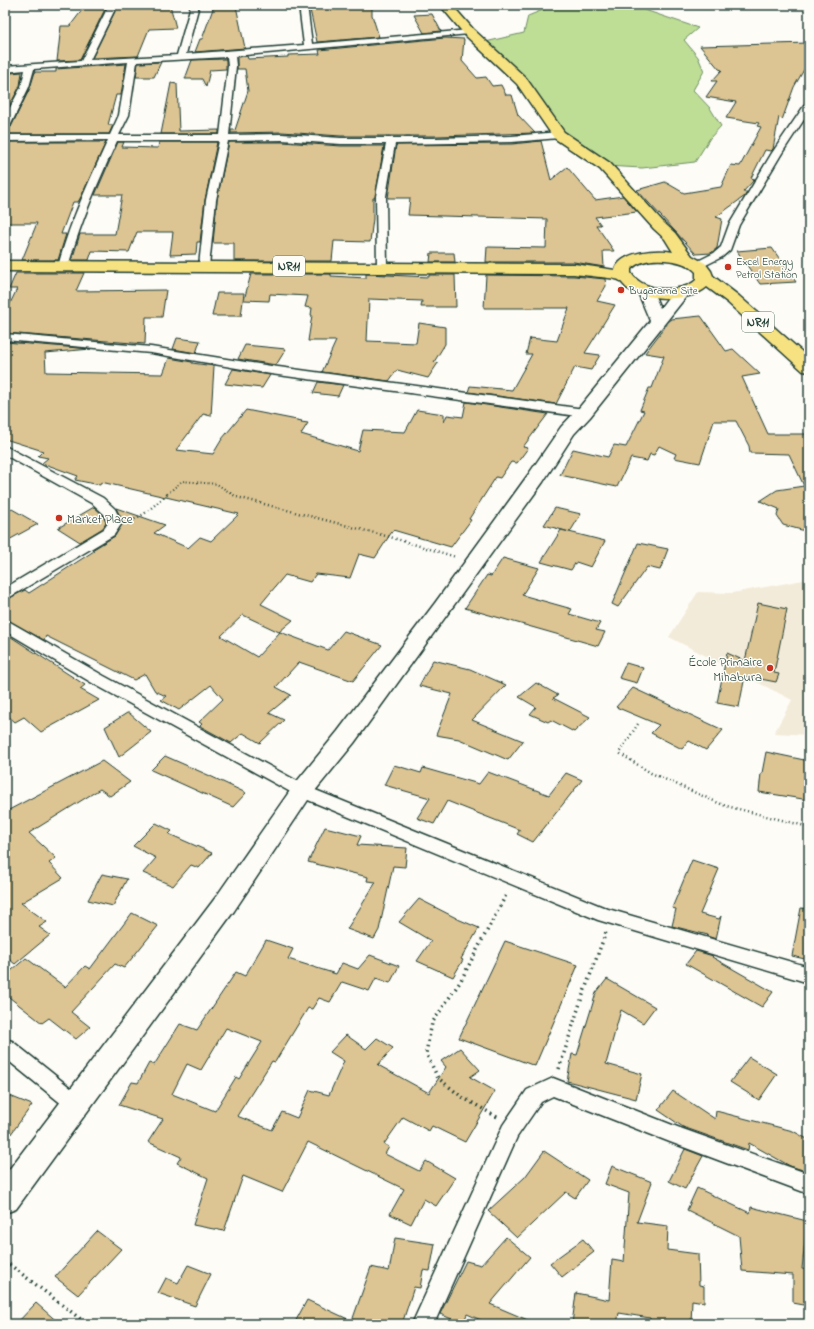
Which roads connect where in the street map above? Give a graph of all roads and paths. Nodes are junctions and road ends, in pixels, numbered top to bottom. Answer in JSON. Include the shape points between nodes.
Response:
{"nodes":[{"id":1,"x":113,"y":5,"type":"edge"},
{"id":2,"x":195,"y":5,"type":"edge"},
{"id":3,"x":303,"y":5,"type":"edge"},
{"id":4,"x":446,"y":5,"type":"edge"},
{"id":5,"x":470,"y":32,"type":"junction"},
{"id":6,"x":308,"y":46,"type":"junction"},
{"id":7,"x":231,"y":54,"type":"junction"},
{"id":8,"x":181,"y":57,"type":"junction"},
{"id":9,"x":133,"y":59,"type":"junction"},
{"id":10,"x":84,"y":63,"type":"junction"},
{"id":11,"x":30,"y":67,"type":"junction"},
{"id":12,"x":5,"y":69,"type":"edge"},
{"id":13,"x":809,"y":105,"type":"edge"},
{"id":14,"x":5,"y":126,"type":"edge"},
{"id":15,"x":559,"y":135,"type":"junction"},
{"id":16,"x":5,"y":138,"type":"edge"},
{"id":17,"x":114,"y":138,"type":"junction"},
{"id":18,"x":224,"y":139,"type":"junction"},
{"id":19,"x":391,"y":141,"type":"junction"},
{"id":20,"x":659,"y":226,"type":"junction"},
{"id":21,"x":635,"y":259,"type":"junction"},
{"id":22,"x":5,"y":266,"type":"edge"},
{"id":23,"x":63,"y":266,"type":"junction"},
{"id":24,"x":204,"y":266,"type":"junction"},
{"id":25,"x":382,"y":267,"type":"junction"},
{"id":26,"x":696,"y":268,"type":"junction"},
{"id":27,"x":574,"y":269,"type":"junction"},
{"id":28,"x":624,"y":276,"type":"junction"},
{"id":29,"x":645,"y":290,"type":"junction"},
{"id":30,"x":681,"y":293,"type":"junction"},
{"id":31,"x":657,"y":320,"type":"junction"},
{"id":32,"x":5,"y":336,"type":"edge"},
{"id":33,"x":809,"y":366,"type":"edge"},
{"id":34,"x":584,"y":413,"type":"junction"},
{"id":35,"x":5,"y":450,"type":"edge"},
{"id":36,"x":109,"y":532,"type":"junction"},
{"id":37,"x":475,"y":563,"type":"junction"},
{"id":38,"x":5,"y":594,"type":"edge"},
{"id":39,"x":5,"y":625,"type":"edge"},
{"id":40,"x":638,"y":724,"type":"dead end"},
{"id":41,"x":302,"y":791,"type":"junction"},
{"id":42,"x":809,"y":827,"type":"edge"},
{"id":43,"x":515,"y":879,"type":"junction"},
{"id":44,"x":611,"y":917,"type":"junction"},
{"id":45,"x":809,"y":976,"type":"edge"},
{"id":46,"x":5,"y":1047,"type":"edge"},
{"id":47,"x":553,"y":1087,"type":"junction"},
{"id":48,"x":76,"y":1103,"type":"junction"},
{"id":49,"x":513,"y":1127,"type":"junction"},
{"id":50,"x":809,"y":1184,"type":"edge"},
{"id":51,"x":5,"y":1199,"type":"edge"},
{"id":52,"x":5,"y":1261,"type":"edge"},
{"id":53,"x":87,"y":1324,"type":"edge"},
{"id":54,"x":423,"y":1324,"type":"edge"}],
"edges":[{"from":1,"to":10,"type":"street"},
{"from":2,"to":8,"type":"street"},
{"from":3,"to":6,"type":"street"},
{"from":4,"to":5,"type":"highway","number":"NR11"},
{"from":5,"to":6,"type":"street"},
{"from":5,"to":15,"type":"highway","number":"NR11","via":[[522,81]]},
{"from":6,"to":7,"type":"street"},
{"from":7,"to":8,"type":"street"},
{"from":7,"to":18,"type":"street"},
{"from":8,"to":9,"type":"street"},
{"from":9,"to":10,"type":"street"},
{"from":9,"to":17,"type":"street","via":[[124,115]]},
{"from":10,"to":11,"type":"street"},
{"from":11,"to":12,"type":"street"},
{"from":11,"to":14,"type":"street","via":[[25,87]]},
{"from":13,"to":26,"type":"street","via":[[734,225],[726,248]]},
{"from":15,"to":19,"type":"street","via":[[476,141]]},
{"from":15,"to":20,"type":"highway","number":"NR11","via":[[605,166]]},
{"from":16,"to":17,"type":"street"},
{"from":17,"to":18,"type":"street"},
{"from":17,"to":23,"type":"street","via":[[92,185]]},
{"from":18,"to":19,"type":"street"},
{"from":18,"to":24,"type":"street","via":[[211,200]]},
{"from":19,"to":25,"type":"street","via":[[381,196]]},
{"from":20,"to":21,"type":"highway","via":[[652,240]]},
{"from":20,"to":26,"type":"highway","number":"NR11"},
{"from":21,"to":26,"type":"highway","via":[[659,255],[673,256]]},
{"from":21,"to":27,"type":"highway","number":"NR11"},
{"from":21,"to":28,"type":"highway","via":[[624,268]]},
{"from":22,"to":23,"type":"highway","number":"NR11"},
{"from":23,"to":24,"type":"highway","number":"NR11"},
{"from":24,"to":25,"type":"highway","number":"NR11"},
{"from":25,"to":27,"type":"highway","number":"NR11"},
{"from":26,"to":30,"type":"highway","via":[[700,286]]},
{"from":26,"to":33,"type":"highway","number":"NR11"},
{"from":27,"to":28,"type":"highway","number":"NR11"},
{"from":28,"to":29,"type":"highway","via":[[633,285]]},
{"from":29,"to":30,"type":"highway"},
{"from":29,"to":31,"type":"main road"},
{"from":30,"to":31,"type":"main road"},
{"from":31,"to":34,"type":"main road"},
{"from":32,"to":34,"type":"street","via":[[151,350],[271,370]]},
{"from":34,"to":37,"type":"main road","via":[[567,431]]},
{"from":35,"to":36,"type":"street","via":[[98,501],[110,512],[115,523]]},
{"from":36,"to":37,"type":"path","via":[[144,514],[182,481],[217,484],[237,497],[390,536]]},
{"from":36,"to":38,"type":"street"},
{"from":37,"to":41,"type":"main road","via":[[346,737]]},
{"from":39,"to":41,"type":"street","via":[[99,680]]},
{"from":40,"to":42,"type":"path","via":[[619,754],[651,773],[723,805]]},
{"from":41,"to":43,"type":"street"},
{"from":41,"to":48,"type":"main road","via":[[225,904]]},
{"from":43,"to":44,"type":"street"},
{"from":43,"to":49,"type":"path","via":[[460,982],[432,1023],[426,1054],[438,1078],[462,1097]]},
{"from":44,"to":45,"type":"street"},
{"from":44,"to":47,"type":"path"},
{"from":46,"to":48,"type":"street"},
{"from":47,"to":49,"type":"street","via":[[534,1096]]},
{"from":47,"to":50,"type":"street"},
{"from":48,"to":51,"type":"main road"},
{"from":49,"to":54,"type":"street"},
{"from":52,"to":53,"type":"path"}]}
